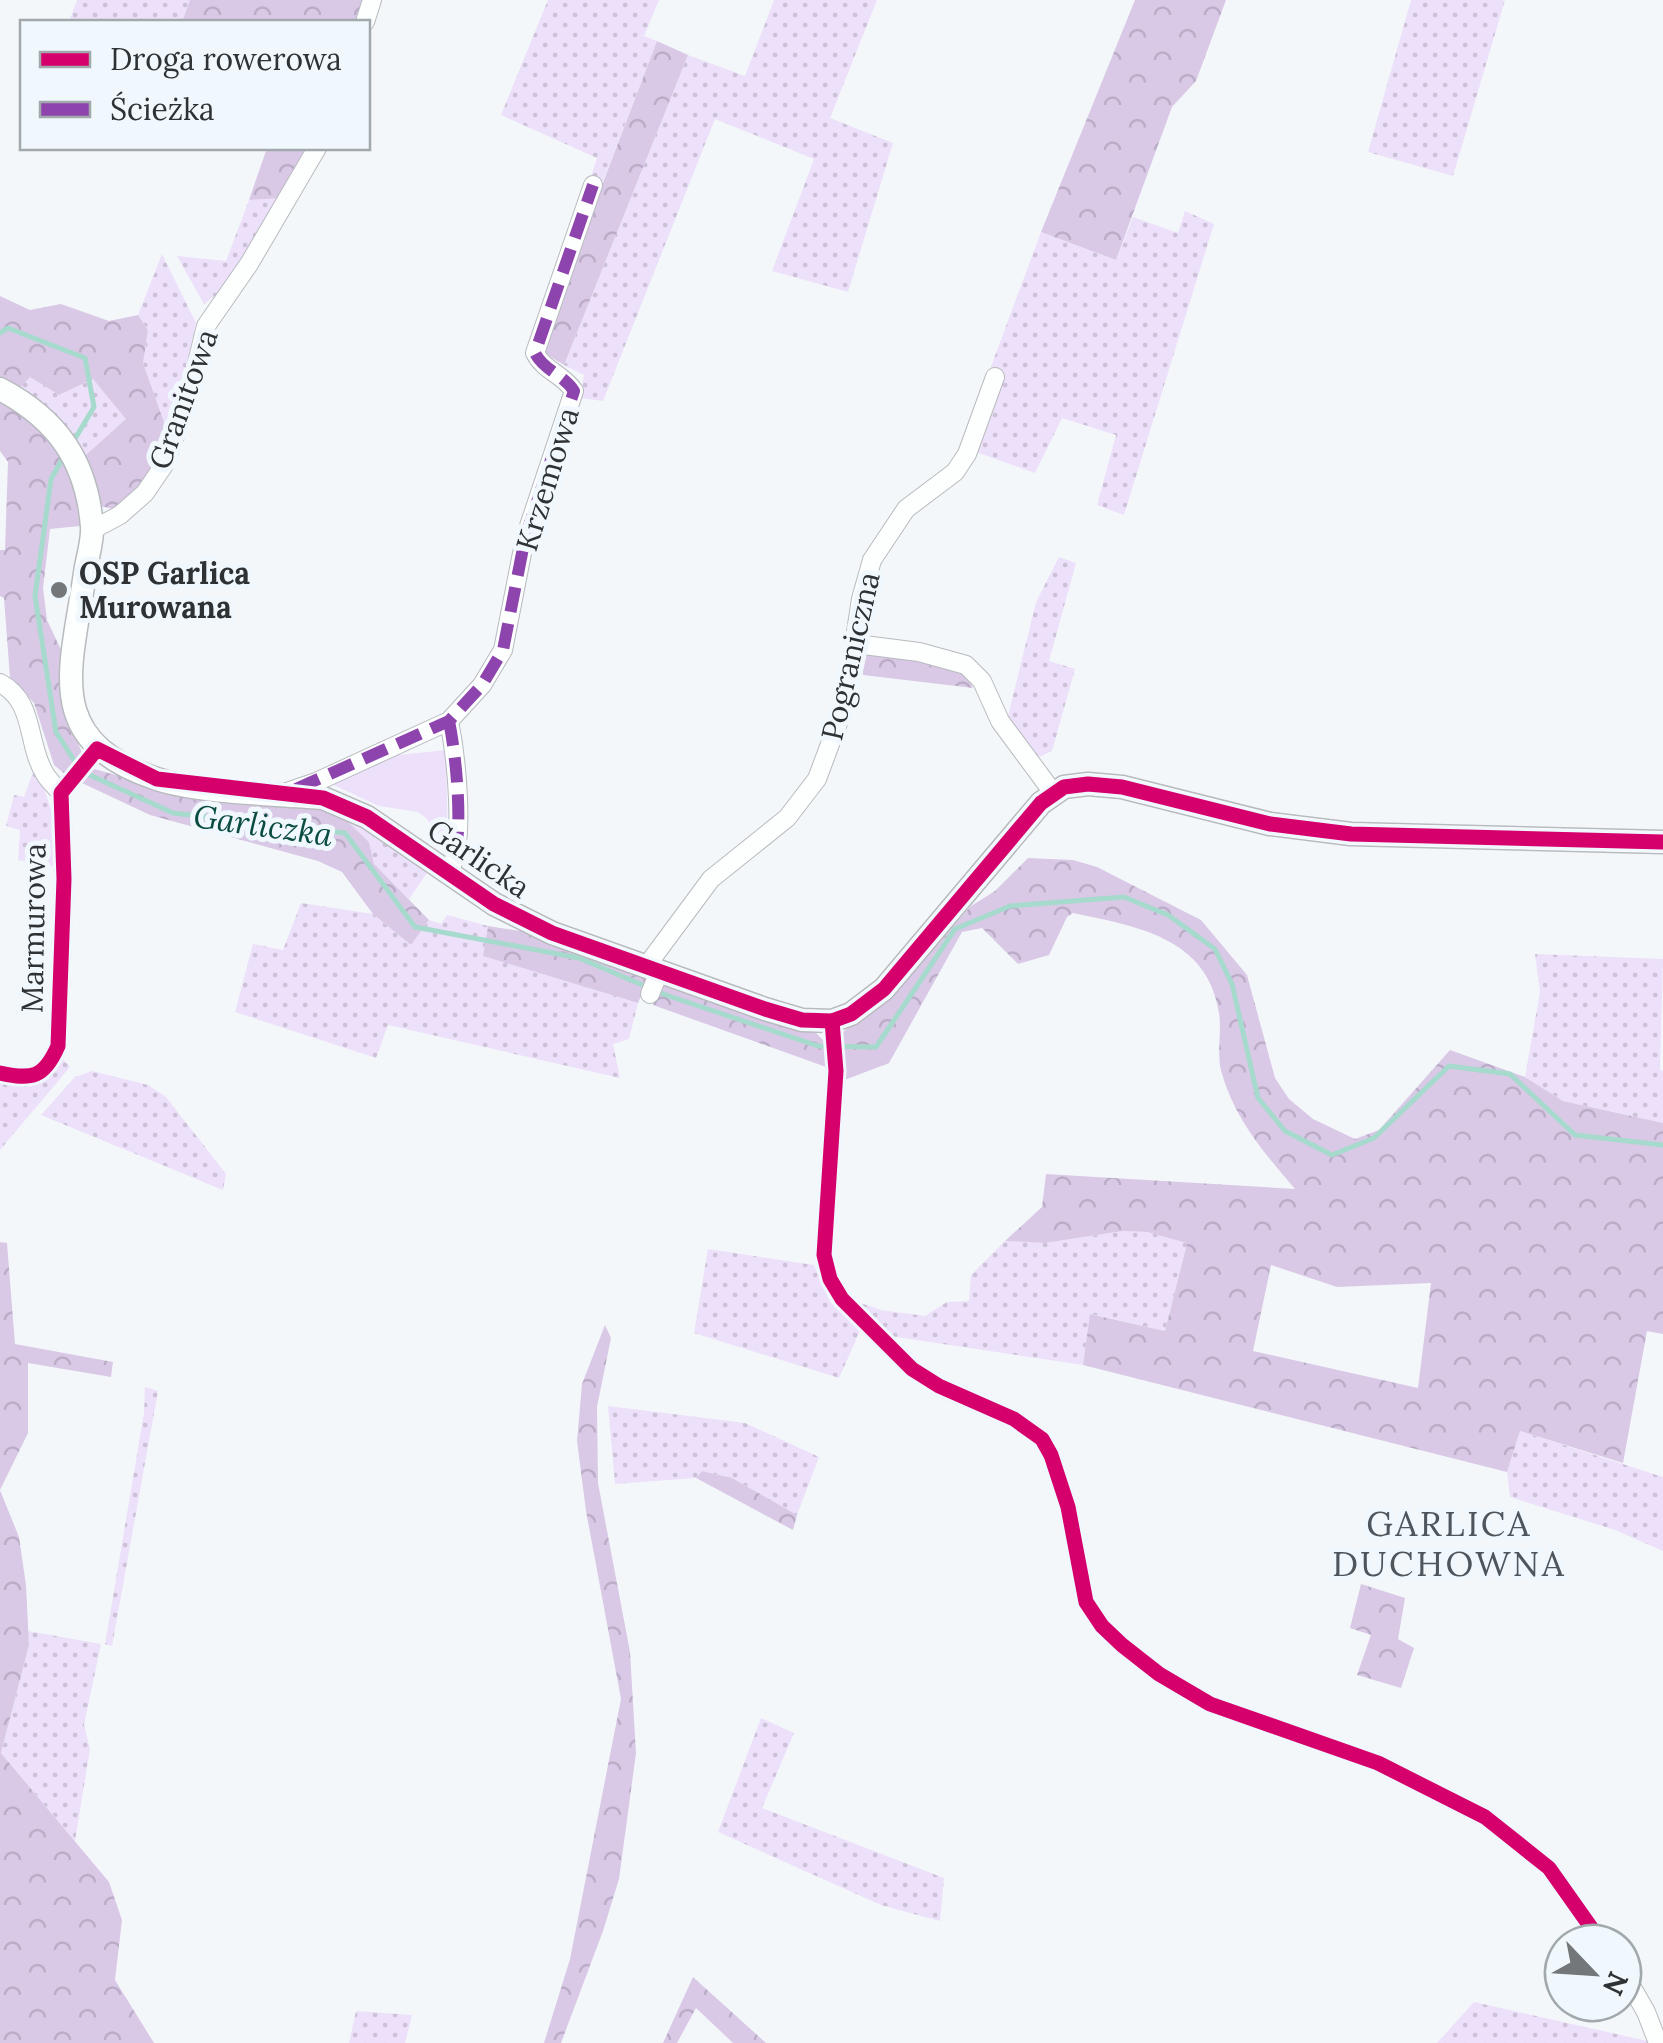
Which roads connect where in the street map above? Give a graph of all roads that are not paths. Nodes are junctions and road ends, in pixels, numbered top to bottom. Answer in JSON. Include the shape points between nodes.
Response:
{"nodes":[{"id":1,"x":316,"y":150,"type":"edge"},
{"id":2,"x":593,"y":185,"type":"dead end"},
{"id":3,"x":995,"y":377,"type":"dead end"},
{"id":4,"x":0,"y":389,"type":"edge"},
{"id":5,"x":92,"y":530,"type":"junction"},
{"id":6,"x":856,"y":644,"type":"junction"},
{"id":7,"x":0,"y":683,"type":"edge"},
{"id":8,"x":448,"y":720,"type":"junction"},
{"id":9,"x":92,"y":755,"type":"junction"},
{"id":10,"x":65,"y":787,"type":"junction"},
{"id":11,"x":282,"y":794,"type":"junction"},
{"id":12,"x":1054,"y":794,"type":"junction"},
{"id":13,"x":1663,"y":842,"type":"edge"},
{"id":14,"x":449,"y":872,"type":"junction"},
{"id":15,"x":653,"y":978,"type":"junction"},
{"id":16,"x":833,"y":1038,"type":"junction"},
{"id":17,"x":0,"y":1073,"type":"edge"},
{"id":18,"x":1588,"y":1923,"type":"edge"},
{"id":19,"x":1643,"y":2007,"type":"edge"},
{"id":20,"x":1658,"y":2043,"type":"edge"}],
"edges":[{"from":1,"to":5,"type":"street","name":"Granitowa","via":[[206,326],[188,404],[164,465],[145,493]]},
{"from":2,"to":8,"type":"street","name":"Krzemowa","via":[[536,353],[542,366],[567,380],[572,404],[525,538],[504,650]]},
{"from":3,"to":6,"type":"street","name":"Pograniczna","via":[[967,454],[906,508],[878,548],[861,599]]},
{"from":4,"to":5,"type":"street","via":[[26,403],[69,448]]},
{"from":5,"to":9,"type":"street","via":[[68,679]]},
{"from":6,"to":12,"type":"street","via":[[966,665]]},
{"from":6,"to":15,"type":"street","name":"Pograniczna","via":[[845,704],[817,779],[787,818],[711,879]]},
{"from":7,"to":10,"type":"street","via":[[23,705],[44,773]]},
{"from":8,"to":11,"type":"street","name":"Krzemowa"},
{"from":8,"to":14,"type":"street","via":[[458,854]]},
{"from":9,"to":10,"type":"street"},
{"from":9,"to":11,"type":"street","name":"Garlicka","via":[[157,779]]},
{"from":10,"to":17,"type":"street","name":"Marmurowa","via":[[58,1046],[42,1072],[24,1078]]},
{"from":11,"to":14,"type":"street","name":"Garlicka","via":[[346,806]]},
{"from":12,"to":13,"type":"street","via":[[1088,784],[1122,787],[1270,824],[1351,834]]},
{"from":12,"to":16,"type":"street"},
{"from":14,"to":15,"type":"street","name":"Garlicka","via":[[523,920]]},
{"from":15,"to":16,"type":"street","name":"Garlicka","via":[[802,1020]]},
{"from":16,"to":18,"type":"street","via":[[824,1255],[830,1279],[858,1318],[912,1369],[1042,1438],[1068,1507],[1090,1612],[1143,1662],[1190,1694],[1348,1751],[1485,1817],[1548,1868]]},
{"from":19,"to":20,"type":"street"}]}
